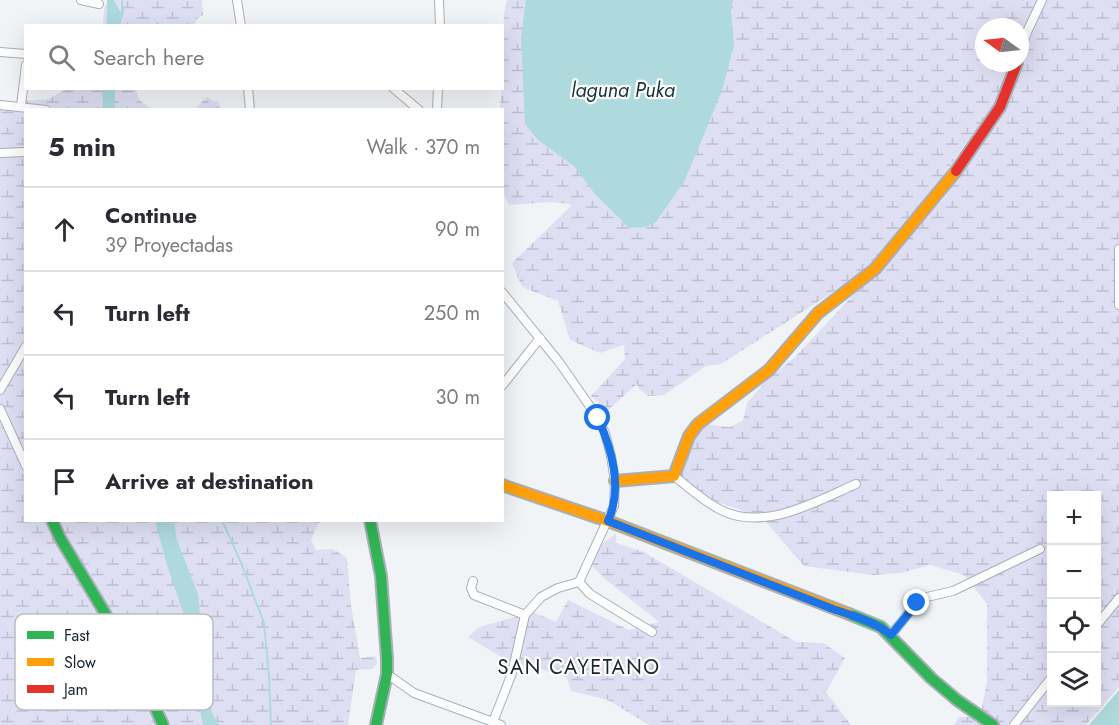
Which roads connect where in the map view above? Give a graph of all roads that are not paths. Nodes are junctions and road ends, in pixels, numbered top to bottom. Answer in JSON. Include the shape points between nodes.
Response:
{"nodes":[{"id":1,"x":81,"y":0,"type":"edge"},
{"id":2,"x":237,"y":0,"type":"edge"},
{"id":3,"x":439,"y":0,"type":"edge"},
{"id":4,"x":1042,"y":0,"type":"edge"},
{"id":5,"x":99,"y":4,"type":"dead end"},
{"id":6,"x":241,"y":24,"type":"edge"},
{"id":7,"x":440,"y":24,"type":"edge"},
{"id":8,"x":1029,"y":28,"type":"edge"},
{"id":9,"x":0,"y":52,"type":"edge"},
{"id":10,"x":24,"y":54,"type":"edge"},
{"id":11,"x":1014,"y":72,"type":"edge"},
{"id":12,"x":24,"y":81,"type":"edge"},
{"id":13,"x":248,"y":90,"type":"edge"},
{"id":14,"x":395,"y":90,"type":"edge"},
{"id":15,"x":438,"y":90,"type":"edge"},
{"id":16,"x":0,"y":105,"type":"edge"},
{"id":17,"x":21,"y":106,"type":"junction"},
{"id":18,"x":34,"y":108,"type":"edge"},
{"id":19,"x":250,"y":108,"type":"edge"},
{"id":20,"x":417,"y":108,"type":"edge"},
{"id":21,"x":437,"y":108,"type":"edge"},
{"id":22,"x":24,"y":152,"type":"edge"},
{"id":23,"x":0,"y":153,"type":"edge"},
{"id":24,"x":1119,"y":249,"type":"edge"},
{"id":25,"x":504,"y":294,"type":"edge"},
{"id":26,"x":1119,"y":305,"type":"edge"},
{"id":27,"x":540,"y":338,"type":"junction"},
{"id":28,"x":24,"y":349,"type":"edge"},
{"id":29,"x":504,"y":383,"type":"edge"},
{"id":30,"x":0,"y":390,"type":"edge"},
{"id":31,"x":0,"y":409,"type":"edge"},
{"id":32,"x":24,"y":462,"type":"edge"},
{"id":33,"x":674,"y":476,"type":"junction"},
{"id":34,"x":615,"y":482,"type":"junction"},
{"id":35,"x":856,"y":484,"type":"dead end"},
{"id":36,"x":504,"y":486,"type":"edge"},
{"id":37,"x":608,"y":521,"type":"junction"},
{"id":38,"x":53,"y":522,"type":"edge"},
{"id":39,"x":370,"y":522,"type":"edge"},
{"id":40,"x":1040,"y":549,"type":"dead end"},
{"id":41,"x":473,"y":581,"type":"dead end"},
{"id":42,"x":579,"y":582,"type":"junction"},
{"id":43,"x":1119,"y":598,"type":"edge"},
{"id":44,"x":105,"y":614,"type":"edge"},
{"id":45,"x":525,"y":615,"type":"junction"},
{"id":46,"x":1101,"y":620,"type":"edge"},
{"id":47,"x":652,"y":632,"type":"dead end"},
{"id":48,"x":891,"y":635,"type":"junction"},
{"id":49,"x":387,"y":674,"type":"junction"},
{"id":50,"x":1047,"y":683,"type":"edge"},
{"id":51,"x":156,"y":710,"type":"edge"},
{"id":52,"x":497,"y":723,"type":"edge"},
{"id":53,"x":163,"y":725,"type":"edge"},
{"id":54,"x":376,"y":725,"type":"edge"},
{"id":55,"x":993,"y":725,"type":"edge"},
{"id":56,"x":1014,"y":725,"type":"edge"}],
"edges":[{"from":1,"to":5,"type":"street"},
{"from":2,"to":6,"type":"street"},
{"from":3,"to":7,"type":"street"},
{"from":4,"to":8,"type":"street"},
{"from":9,"to":10,"type":"street"},
{"from":11,"to":33,"type":"street","via":[[1000,107],[962,164],[874,269],[818,313],[768,370],[698,424],[689,435]]},
{"from":12,"to":17,"type":"street"},
{"from":13,"to":19,"type":"street"},
{"from":14,"to":20,"type":"street"},
{"from":15,"to":21,"type":"street"},
{"from":16,"to":17,"type":"street"},
{"from":17,"to":18,"type":"street"},
{"from":22,"to":23,"type":"street"},
{"from":24,"to":26,"type":"street"},
{"from":25,"to":27,"type":"street"},
{"from":27,"to":29,"type":"street"},
{"from":27,"to":34,"type":"street","via":[[598,418]]},
{"from":28,"to":30,"type":"street"},
{"from":31,"to":32,"type":"street"},
{"from":33,"to":34,"type":"street"},
{"from":33,"to":35,"type":"street","via":[[712,505],[748,519],[786,512]]},
{"from":34,"to":37,"type":"street","via":[[614,506]]},
{"from":36,"to":37,"type":"street"},
{"from":37,"to":42,"type":"street"},
{"from":37,"to":48,"type":"street","via":[[870,622]]},
{"from":38,"to":44,"type":"street"},
{"from":39,"to":49,"type":"street","via":[[381,576]]},
{"from":40,"to":48,"type":"street","via":[[953,591],[927,597],[917,603]]},
{"from":41,"to":45,"type":"street","via":[[474,594]]},
{"from":42,"to":45,"type":"street","via":[[542,597]]},
{"from":42,"to":47,"type":"street","via":[[590,594]]},
{"from":43,"to":46,"type":"street"},
{"from":45,"to":52,"type":"street"},
{"from":48,"to":55,"type":"street","via":[[921,669]]},
{"from":49,"to":52,"type":"street","via":[[414,693]]},
{"from":49,"to":54,"type":"street"},
{"from":50,"to":56,"type":"street"},
{"from":51,"to":53,"type":"street"}]}
